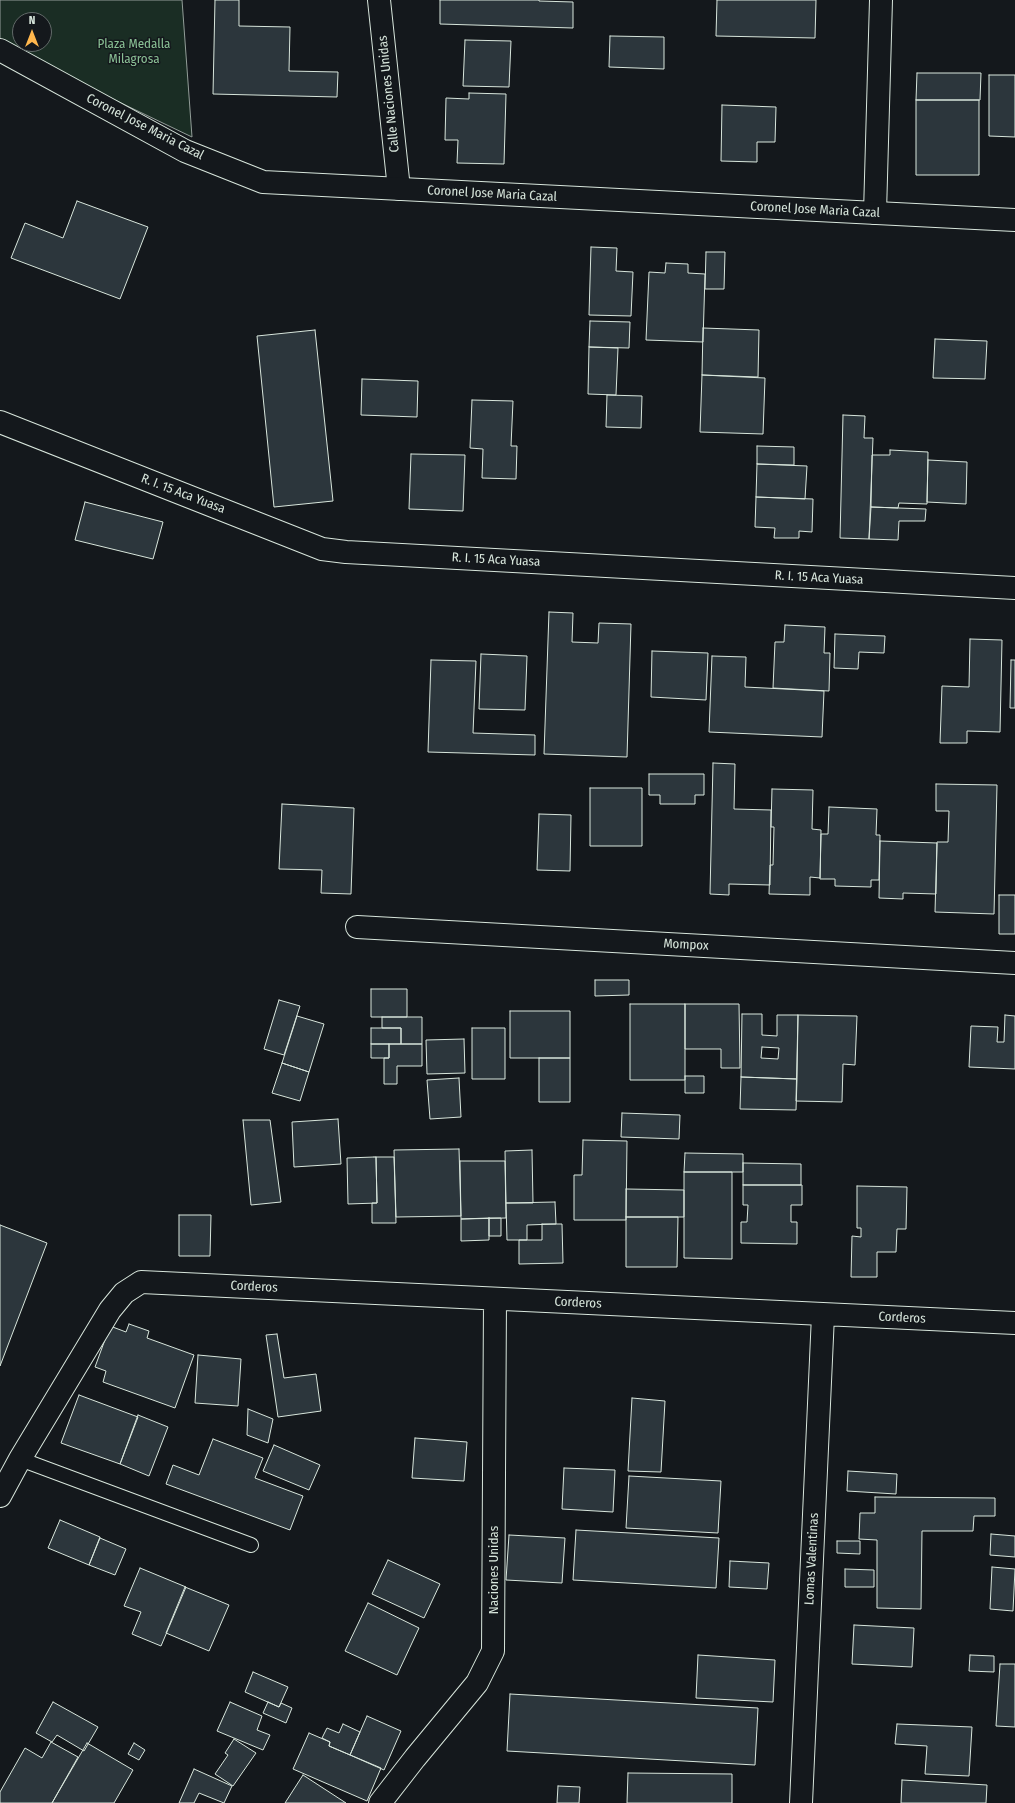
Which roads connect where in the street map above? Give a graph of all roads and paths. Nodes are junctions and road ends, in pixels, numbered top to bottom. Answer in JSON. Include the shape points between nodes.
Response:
{"nodes":[{"id":1,"x":379,"y":0,"type":"edge"},
{"id":2,"x":881,"y":0,"type":"edge"},
{"id":3,"x":0,"y":50,"type":"edge"},
{"id":4,"x":399,"y":189,"type":"junction"},
{"id":5,"x":875,"y":213,"type":"junction"},
{"id":6,"x":1015,"y":220,"type":"edge"},
{"id":7,"x":0,"y":422,"type":"edge"},
{"id":8,"x":1015,"y":588,"type":"edge"},
{"id":9,"x":357,"y":926,"type":"dead end"},
{"id":10,"x":1015,"y":963,"type":"edge"},
{"id":11,"x":495,"y":1300,"type":"junction"},
{"id":12,"x":823,"y":1314,"type":"junction"},
{"id":13,"x":1015,"y":1324,"type":"edge"},
{"id":14,"x":20,"y":1458,"type":"junction"},
{"id":15,"x":0,"y":1496,"type":"edge"},
{"id":16,"x":251,"y":1545,"type":"dead end"},
{"id":17,"x":380,"y":1803,"type":"edge"},
{"id":18,"x":801,"y":1803,"type":"edge"}],
"edges":[{"from":1,"to":4,"type":"street","name":"Calle Naciones Unidas"},
{"from":2,"to":5,"type":"street"},
{"from":3,"to":4,"type":"street","name":"Coronel Jose Maria Cazal","via":[[185,151],[263,182]]},
{"from":4,"to":5,"type":"street","name":"Coronel Jose Maria Cazal"},
{"from":5,"to":6,"type":"street","name":"Coronel Jose Maria Cazal"},
{"from":7,"to":8,"type":"street","name":"R. I. 15 Aca Yuasa","via":[[322,549]]},
{"from":9,"to":10,"type":"street","name":"Mompox"},
{"from":11,"to":12,"type":"street","name":"Corderos"},
{"from":11,"to":14,"type":"street","name":"Corderos","via":[[141,1282],[124,1293],[110,1310]]},
{"from":11,"to":17,"type":"street","name":"Naciones Unidas","via":[[493,1651],[477,1683]]},
{"from":12,"to":13,"type":"street","name":"Corderos"},
{"from":12,"to":18,"type":"street","name":"Lomas Valentinas"},
{"from":14,"to":15,"type":"street"},
{"from":14,"to":16,"type":"lane"}]}
